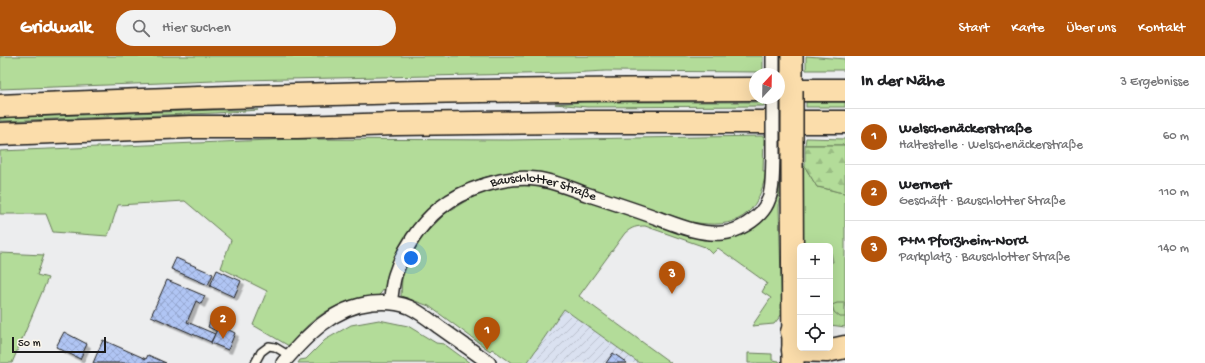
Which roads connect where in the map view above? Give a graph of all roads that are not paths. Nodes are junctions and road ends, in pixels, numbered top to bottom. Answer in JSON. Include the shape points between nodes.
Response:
{"nodes":[{"id":1,"x":773,"y":56,"type":"edge"},
{"id":2,"x":792,"y":56,"type":"edge"},
{"id":3,"x":773,"y":68,"type":"edge"},
{"id":4,"x":749,"y":89,"type":"edge"},
{"id":5,"x":785,"y":90,"type":"edge"},
{"id":6,"x":845,"y":90,"type":"edge"},
{"id":7,"x":774,"y":104,"type":"edge"},
{"id":8,"x":0,"y":106,"type":"edge"},
{"id":9,"x":845,"y":122,"type":"edge"},
{"id":10,"x":0,"y":134,"type":"edge"},
{"id":11,"x":782,"y":157,"type":"junction"},
{"id":12,"x":390,"y":302,"type":"junction"},
{"id":13,"x":845,"y":336,"type":"edge"},
{"id":14,"x":794,"y":344,"type":"edge"},
{"id":15,"x":833,"y":346,"type":"edge"},
{"id":16,"x":286,"y":359,"type":"edge"},
{"id":17,"x":255,"y":363,"type":"edge"},
{"id":18,"x":489,"y":363,"type":"edge"}],
"edges":[{"from":1,"to":3,"type":"street"},
{"from":2,"to":11,"type":"main road","bridge":true},
{"from":4,"to":8,"type":"highway","via":[[242,96]]},
{"from":5,"to":6,"type":"highway"},
{"from":7,"to":11,"type":"street","name":"Bauschlotter Straße","bridge":true},
{"from":9,"to":10,"type":"highway","via":[[396,124],[191,127]]},
{"from":11,"to":12,"type":"street","name":"Bauschlotter Straße","via":[[765,207],[746,224],[722,234],[684,227],[538,179],[498,182],[475,188],[445,203],[418,230],[398,266]]},
{"from":11,"to":14,"type":"main road","via":[[792,255]]},
{"from":12,"to":16,"type":"street","via":[[357,305],[338,313],[316,328]]},
{"from":12,"to":18,"type":"street","via":[[418,312]]},
{"from":13,"to":15,"type":"highway"},
{"from":16,"to":17,"type":"lane","via":[[275,347],[269,346],[261,352]]}]}
